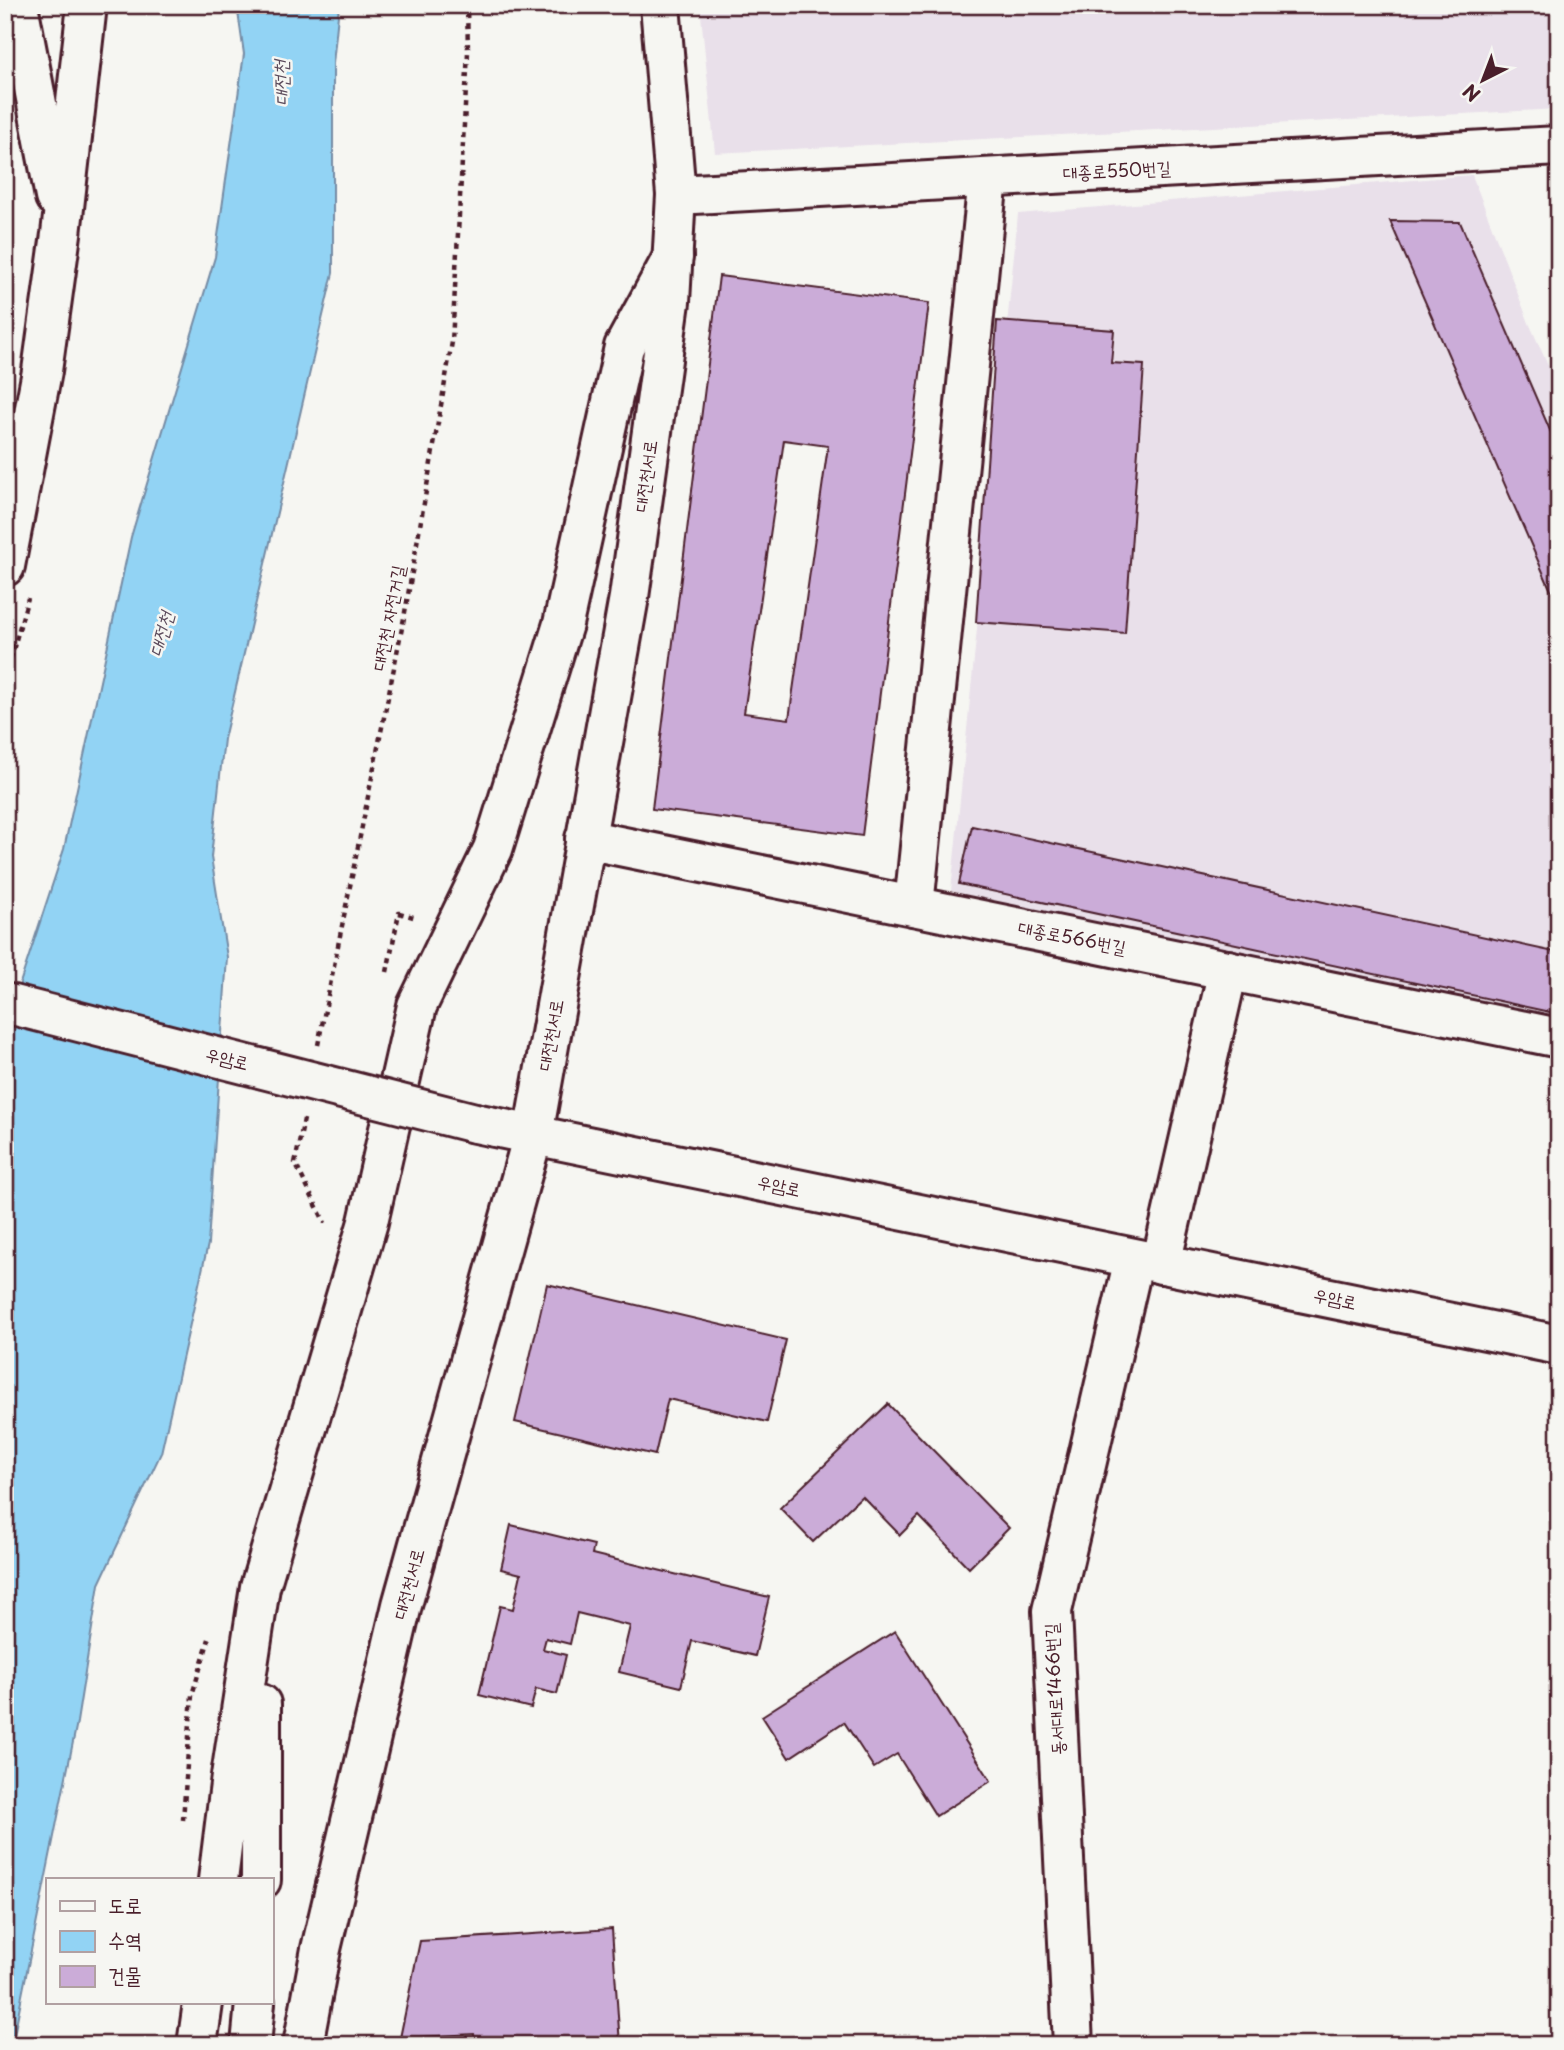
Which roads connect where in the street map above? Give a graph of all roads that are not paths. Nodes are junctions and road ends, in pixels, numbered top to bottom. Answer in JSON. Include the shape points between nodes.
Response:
{"nodes":[{"id":1,"x":18,"y":5,"type":"edge"},
{"id":2,"x":88,"y":5,"type":"edge"},
{"id":3,"x":660,"y":5,"type":"edge"},
{"id":4,"x":1559,"y":146,"type":"edge"},
{"id":5,"x":988,"y":178,"type":"junction"},
{"id":6,"x":676,"y":195,"type":"junction"},
{"id":7,"x":61,"y":234,"type":"junction"},
{"id":8,"x":673,"y":257,"type":"junction"},
{"id":9,"x":5,"y":566,"type":"edge"},
{"id":10,"x":585,"y":839,"type":"junction"},
{"id":11,"x":914,"y":906,"type":"junction"},
{"id":12,"x":1228,"y":970,"type":"junction"},
{"id":13,"x":5,"y":1003,"type":"edge"},
{"id":14,"x":1559,"y":1038,"type":"edge"},
{"id":15,"x":533,"y":1135,"type":"junction"},
{"id":16,"x":1148,"y":1261,"type":"junction"},
{"id":17,"x":1559,"y":1345,"type":"edge"},
{"id":18,"x":260,"y":1587,"type":"junction"},
{"id":19,"x":218,"y":1878,"type":"edge"},
{"id":20,"x":261,"y":1878,"type":"edge"},
{"id":21,"x":203,"y":2004,"type":"edge"},
{"id":22,"x":255,"y":2004,"type":"edge"},
{"id":23,"x":197,"y":2045,"type":"edge"},
{"id":24,"x":251,"y":2045,"type":"edge"},
{"id":25,"x":303,"y":2045,"type":"edge"},
{"id":26,"x":1073,"y":2045,"type":"edge"}],
"edges":[{"from":1,"to":7,"type":"street"},
{"from":2,"to":7,"type":"street"},
{"from":3,"to":6,"type":"street","name":"대전천서로"},
{"from":4,"to":5,"type":"street","name":"대종로550번길"},
{"from":5,"to":6,"type":"street","name":"대종로550번길"},
{"from":5,"to":11,"type":"street"},
{"from":6,"to":8,"type":"street","name":"대전천서로"},
{"from":7,"to":9,"type":"street","via":[[42,371]]},
{"from":8,"to":10,"type":"street","name":"대전천서로","via":[[629,597]]},
{"from":8,"to":18,"type":"street","via":[[624,348],[563,624],[492,849],[417,1006],[368,1222]]},
{"from":10,"to":11,"type":"street","name":"대종로566번길"},
{"from":10,"to":15,"type":"street","name":"대전천서로"},
{"from":11,"to":12,"type":"street","name":"대종로566번길"},
{"from":12,"to":14,"type":"street","name":"대종로566번길"},
{"from":12,"to":16,"type":"street","name":"동서대로1466번길"},
{"from":13,"to":15,"type":"street","name":"우암로","bridge":true},
{"from":15,"to":16,"type":"street","name":"우암로"},
{"from":15,"to":25,"type":"street","name":"대전천서로","via":[[402,1605],[321,1949]]},
{"from":16,"to":17,"type":"street","name":"우암로"},
{"from":16,"to":26,"type":"street","name":"동서대로1466번길","via":[[1052,1611]]},
{"from":18,"to":19,"type":"street"},
{"from":18,"to":20,"type":"street"},
{"from":21,"to":23,"type":"street"},
{"from":22,"to":24,"type":"street"}]}
